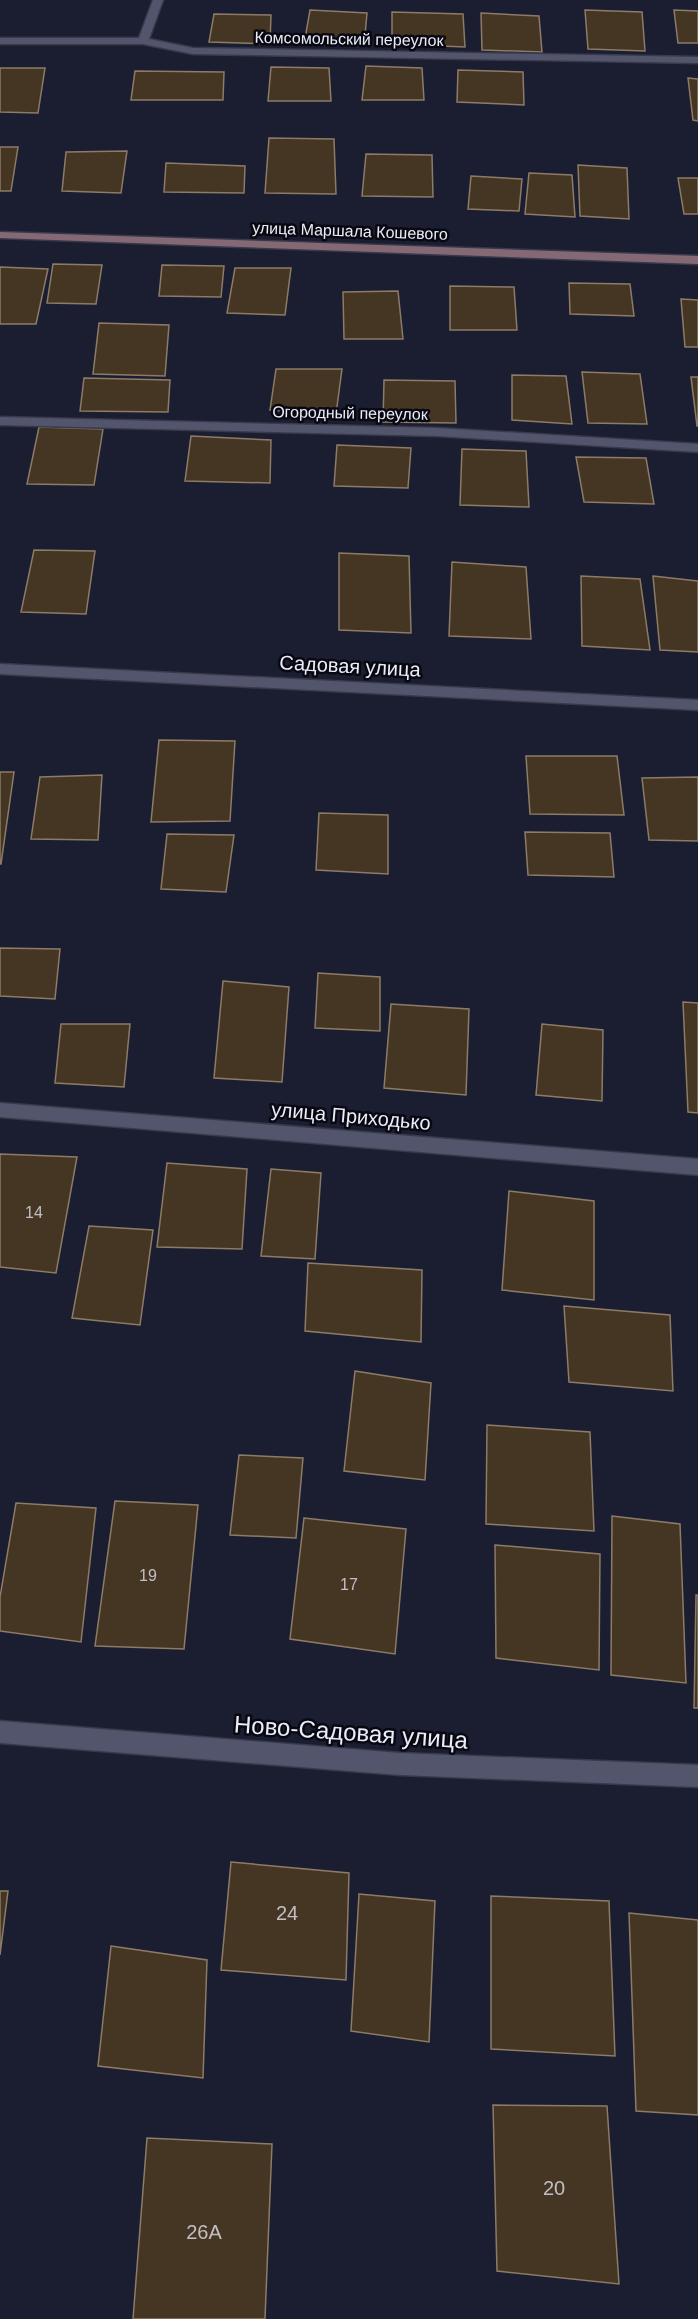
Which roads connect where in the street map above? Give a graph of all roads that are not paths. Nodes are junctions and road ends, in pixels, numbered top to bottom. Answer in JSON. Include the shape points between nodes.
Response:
{"nodes":[{"id":1,"x":158,"y":0,"type":"edge"},
{"id":2,"x":0,"y":41,"type":"edge"},
{"id":3,"x":143,"y":41,"type":"junction"},
{"id":4,"x":698,"y":60,"type":"edge"},
{"id":5,"x":0,"y":234,"type":"edge"},
{"id":6,"x":698,"y":260,"type":"edge"},
{"id":7,"x":0,"y":421,"type":"edge"},
{"id":8,"x":698,"y":448,"type":"edge"},
{"id":9,"x":0,"y":669,"type":"edge"},
{"id":10,"x":698,"y":705,"type":"edge"},
{"id":11,"x":0,"y":1110,"type":"edge"},
{"id":12,"x":698,"y":1167,"type":"edge"},
{"id":13,"x":0,"y":1732,"type":"edge"},
{"id":14,"x":698,"y":1776,"type":"edge"}],
"edges":[{"from":1,"to":3,"type":"street"},
{"from":2,"to":3,"type":"street","name":"Комсомольский переулок"},
{"from":3,"to":4,"type":"street","name":"Комсомольский переулок","via":[[193,51]]},
{"from":5,"to":6,"type":"main road","name":"улица Маршала Кошевого"},
{"from":7,"to":8,"type":"street","name":"Огородный переулок","via":[[437,432]]},
{"from":9,"to":10,"type":"street","name":"Садовая улица"},
{"from":11,"to":12,"type":"street","name":"улица Приходько"},
{"from":13,"to":14,"type":"street","name":"Ново-Садовая улица","via":[[400,1764]]}]}
